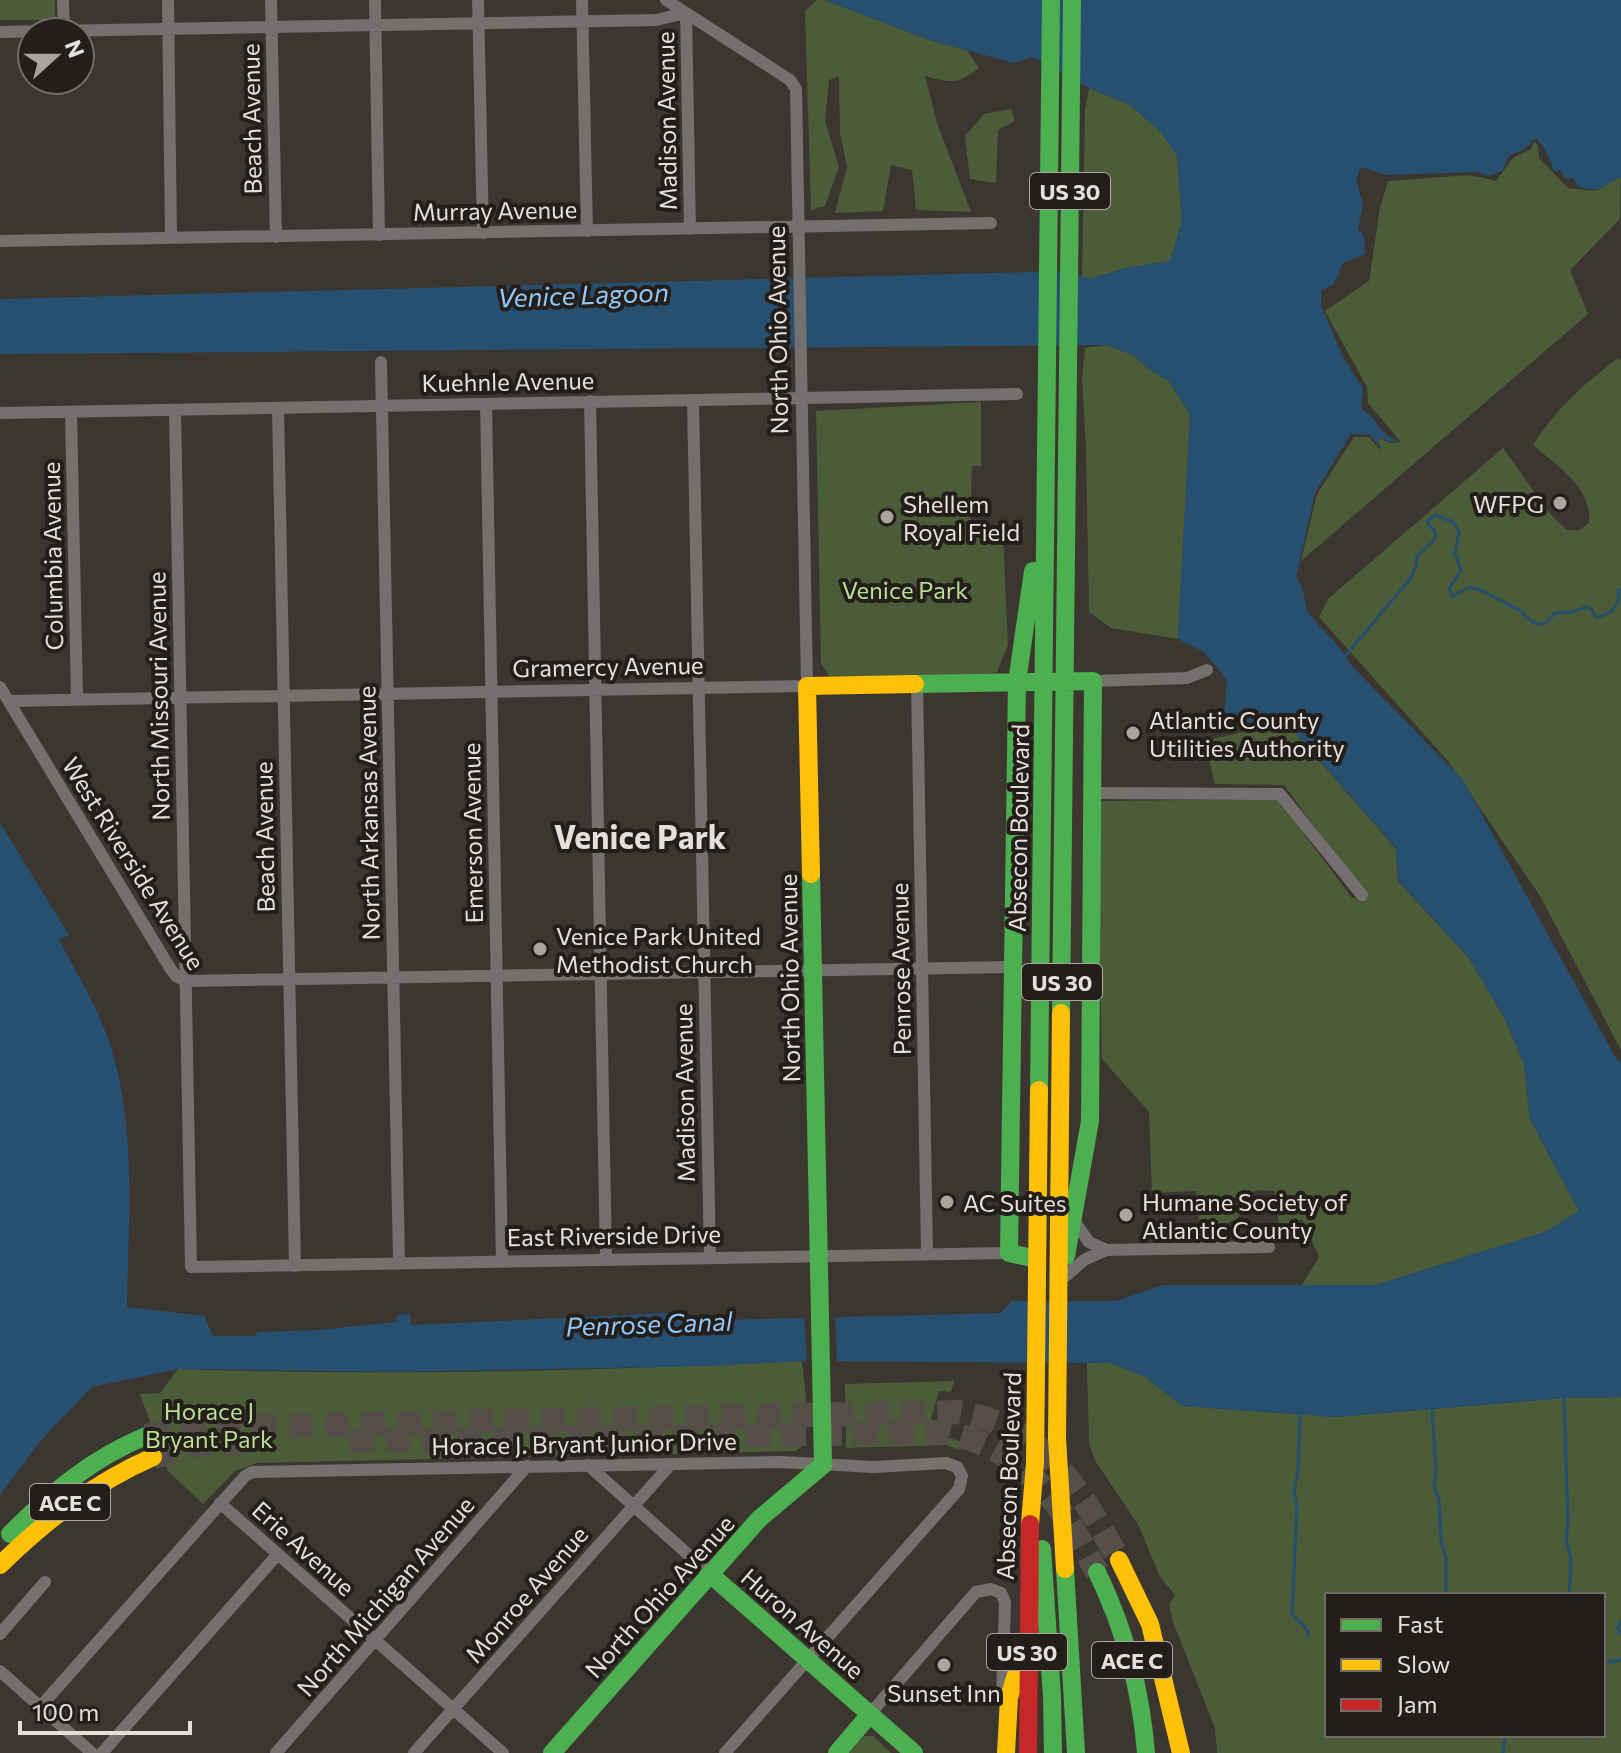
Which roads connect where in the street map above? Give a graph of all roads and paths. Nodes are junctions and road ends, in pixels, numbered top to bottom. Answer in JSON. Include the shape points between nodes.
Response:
{"nodes":[{"id":1,"x":168,"y":0,"type":"edge"},
{"id":2,"x":271,"y":0,"type":"edge"},
{"id":3,"x":375,"y":0,"type":"edge"},
{"id":4,"x":478,"y":0,"type":"edge"},
{"id":5,"x":582,"y":0,"type":"edge"},
{"id":6,"x":666,"y":0,"type":"edge"},
{"id":7,"x":1051,"y":0,"type":"edge"},
{"id":8,"x":1072,"y":0,"type":"edge"},
{"id":9,"x":686,"y":13,"type":"junction"},
{"id":10,"x":583,"y":21,"type":"junction"},
{"id":11,"x":479,"y":22,"type":"junction"},
{"id":12,"x":375,"y":24,"type":"junction"},
{"id":13,"x":271,"y":27,"type":"junction"},
{"id":14,"x":168,"y":29,"type":"junction"},
{"id":15,"x":96,"y":30,"type":"edge"},
{"id":16,"x":991,"y":223,"type":"dead end"},
{"id":17,"x":799,"y":228,"type":"junction"},
{"id":18,"x":690,"y":229,"type":"junction"},
{"id":19,"x":587,"y":231,"type":"junction"},
{"id":20,"x":483,"y":233,"type":"junction"},
{"id":21,"x":379,"y":235,"type":"junction"},
{"id":22,"x":276,"y":237,"type":"junction"},
{"id":23,"x":171,"y":238,"type":"junction"},
{"id":24,"x":0,"y":241,"type":"edge"},
{"id":25,"x":381,"y":362,"type":"dead end"},
{"id":26,"x":1017,"y":394,"type":"dead end"},
{"id":27,"x":802,"y":397,"type":"junction"},
{"id":28,"x":693,"y":400,"type":"junction"},
{"id":29,"x":590,"y":401,"type":"junction"},
{"id":30,"x":486,"y":404,"type":"junction"},
{"id":31,"x":382,"y":406,"type":"junction"},
{"id":32,"x":278,"y":408,"type":"junction"},
{"id":33,"x":175,"y":410,"type":"junction"},
{"id":34,"x":71,"y":412,"type":"junction"},
{"id":35,"x":0,"y":413,"type":"edge"},
{"id":36,"x":1045,"y":530,"type":"junction"},
{"id":37,"x":1207,"y":670,"type":"dead end"},
{"id":38,"x":1093,"y":681,"type":"junction"},
{"id":39,"x":1017,"y":682,"type":"junction"},
{"id":40,"x":1044,"y":682,"type":"junction"},
{"id":41,"x":1065,"y":682,"type":"junction"},
{"id":42,"x":917,"y":683,"type":"junction"},
{"id":43,"x":807,"y":686,"type":"junction"},
{"id":44,"x":0,"y":687,"type":"edge"},
{"id":45,"x":699,"y":688,"type":"junction"},
{"id":46,"x":595,"y":690,"type":"junction"},
{"id":47,"x":491,"y":692,"type":"junction"},
{"id":48,"x":388,"y":693,"type":"junction"},
{"id":49,"x":284,"y":696,"type":"junction"},
{"id":50,"x":180,"y":698,"type":"junction"},
{"id":51,"x":77,"y":699,"type":"junction"},
{"id":52,"x":9,"y":701,"type":"junction"},
{"id":53,"x":1093,"y":793,"type":"junction"},
{"id":54,"x":1362,"y":895,"type":"dead end"},
{"id":55,"x":1012,"y":967,"type":"junction"},
{"id":56,"x":922,"y":968,"type":"junction"},
{"id":57,"x":813,"y":971,"type":"junction"},
{"id":58,"x":704,"y":973,"type":"junction"},
{"id":59,"x":600,"y":975,"type":"junction"},
{"id":60,"x":496,"y":977,"type":"junction"},
{"id":61,"x":393,"y":979,"type":"junction"},
{"id":62,"x":289,"y":980,"type":"junction"},
{"id":63,"x":185,"y":981,"type":"junction"},
{"id":64,"x":1074,"y":1221,"type":"junction"},
{"id":65,"x":1269,"y":1247,"type":"dead end"},
{"id":66,"x":1106,"y":1250,"type":"junction"},
{"id":67,"x":1009,"y":1253,"type":"junction"},
{"id":68,"x":927,"y":1254,"type":"junction"},
{"id":69,"x":818,"y":1255,"type":"junction"},
{"id":70,"x":710,"y":1258,"type":"junction"},
{"id":71,"x":1037,"y":1259,"type":"junction"},
{"id":72,"x":606,"y":1260,"type":"junction"},
{"id":73,"x":502,"y":1262,"type":"junction"},
{"id":74,"x":399,"y":1263,"type":"junction"},
{"id":75,"x":295,"y":1266,"type":"junction"},
{"id":76,"x":191,"y":1267,"type":"joint"},
{"id":77,"x":1059,"y":1282,"type":"junction"},
{"id":78,"x":146,"y":1436,"type":"tunnel mouth"},
{"id":79,"x":153,"y":1457,"type":"tunnel mouth"},
{"id":80,"x":1035,"y":1463,"type":"junction"},
{"id":81,"x":671,"y":1464,"type":"junction"},
{"id":82,"x":588,"y":1465,"type":"junction"},
{"id":83,"x":823,"y":1465,"type":"junction"},
{"id":84,"x":527,"y":1466,"type":"junction"},
{"id":85,"x":220,"y":1503,"type":"junction"},
{"id":86,"x":633,"y":1505,"type":"junction"},
{"id":87,"x":0,"y":1544,"type":"edge"},
{"id":88,"x":278,"y":1554,"type":"junction"},
{"id":89,"x":1119,"y":1560,"type":"tunnel mouth"},
{"id":90,"x":0,"y":1565,"type":"edge"},
{"id":91,"x":1097,"y":1572,"type":"tunnel mouth"},
{"id":92,"x":710,"y":1574,"type":"junction"},
{"id":93,"x":45,"y":1582,"type":"dead end"},
{"id":94,"x":1135,"y":1592,"type":"junction"},
{"id":95,"x":0,"y":1634,"type":"edge"},
{"id":96,"x":1027,"y":1636,"type":"junction"},
{"id":97,"x":375,"y":1640,"type":"junction"},
{"id":98,"x":1070,"y":1647,"type":"junction"},
{"id":99,"x":807,"y":1659,"type":"junction"},
{"id":100,"x":0,"y":1671,"type":"edge"},
{"id":101,"x":40,"y":1707,"type":"junction"},
{"id":102,"x":453,"y":1709,"type":"junction"},
{"id":103,"x":870,"y":1714,"type":"junction"},
{"id":104,"x":1006,"y":1730,"type":"junction"},
{"id":105,"x":92,"y":1753,"type":"edge"},
{"id":106,"x":102,"y":1753,"type":"edge"},
{"id":107,"x":276,"y":1753,"type":"edge"},
{"id":108,"x":414,"y":1753,"type":"edge"},
{"id":109,"x":503,"y":1753,"type":"edge"},
{"id":110,"x":552,"y":1753,"type":"edge"},
{"id":111,"x":725,"y":1753,"type":"edge"},
{"id":112,"x":837,"y":1753,"type":"edge"},
{"id":113,"x":914,"y":1753,"type":"edge"},
{"id":114,"x":1006,"y":1753,"type":"edge"},
{"id":115,"x":1028,"y":1753,"type":"edge"},
{"id":116,"x":1053,"y":1753,"type":"edge"},
{"id":117,"x":1076,"y":1753,"type":"edge"},
{"id":118,"x":1089,"y":1753,"type":"edge"},
{"id":119,"x":1146,"y":1753,"type":"edge"},
{"id":120,"x":1160,"y":1753,"type":"edge"},
{"id":121,"x":1181,"y":1753,"type":"edge"}],
"edges":[{"from":1,"to":14,"type":"street"},
{"from":2,"to":13,"type":"street","name":"Beach Avenue"},
{"from":3,"to":12,"type":"street"},
{"from":4,"to":11,"type":"street"},
{"from":5,"to":10,"type":"street"},
{"from":6,"to":9,"type":"street"},
{"from":7,"to":36,"type":"main road","name":"Absecon Boulevard","number":"US 30"},
{"from":8,"to":41,"type":"main road","name":"Absecon Boulevard","number":"US 30"},
{"from":9,"to":10,"type":"street","via":[[656,20]]},
{"from":9,"to":17,"type":"street","name":"North Ohio Avenue","via":[[795,85]]},
{"from":9,"to":18,"type":"street","name":"Madison Avenue"},
{"from":10,"to":11,"type":"street"},
{"from":10,"to":19,"type":"street"},
{"from":11,"to":12,"type":"street"},
{"from":11,"to":20,"type":"street"},
{"from":12,"to":13,"type":"street"},
{"from":12,"to":21,"type":"street"},
{"from":13,"to":14,"type":"street"},
{"from":13,"to":22,"type":"street","name":"Beach Avenue"},
{"from":14,"to":15,"type":"street"},
{"from":14,"to":23,"type":"street"},
{"from":16,"to":17,"type":"street","name":"Murray Avenue"},
{"from":17,"to":18,"type":"street","name":"Murray Avenue"},
{"from":17,"to":27,"type":"street","name":"North Ohio Avenue"},
{"from":18,"to":19,"type":"street","name":"Murray Avenue"},
{"from":19,"to":20,"type":"street","name":"Murray Avenue"},
{"from":20,"to":21,"type":"street","name":"Murray Avenue"},
{"from":21,"to":22,"type":"street","name":"Murray Avenue"},
{"from":22,"to":23,"type":"street","name":"Murray Avenue"},
{"from":23,"to":24,"type":"street","name":"Murray Avenue"},
{"from":25,"to":31,"type":"street","name":"North Arkansas Avenue"},
{"from":26,"to":27,"type":"street","name":"Kuehnle Avenue"},
{"from":27,"to":28,"type":"street","name":"Kuehnle Avenue"},
{"from":27,"to":43,"type":"street","name":"North Ohio Avenue"},
{"from":28,"to":29,"type":"street","name":"Kuehnle Avenue"},
{"from":28,"to":45,"type":"street","name":"Madison Avenue"},
{"from":29,"to":30,"type":"street","name":"Kuehnle Avenue"},
{"from":29,"to":46,"type":"street"},
{"from":30,"to":31,"type":"street","name":"Kuehnle Avenue"},
{"from":30,"to":47,"type":"street","name":"Emerson Avenue"},
{"from":31,"to":32,"type":"street","name":"Kuehnle Avenue"},
{"from":31,"to":48,"type":"street","name":"North Arkansas Avenue"},
{"from":32,"to":33,"type":"street","name":"Kuehnle Avenue"},
{"from":32,"to":49,"type":"street","name":"Beach Avenue"},
{"from":33,"to":34,"type":"street","name":"Kuehnle Avenue"},
{"from":33,"to":50,"type":"street","name":"North Missouri Avenue"},
{"from":34,"to":35,"type":"street","name":"Kuehnle Avenue"},
{"from":34,"to":51,"type":"street","name":"Columbia Avenue"},
{"from":36,"to":39,"type":"main road","name":"Absecon Boulevard","via":[[1031,577]]},
{"from":36,"to":40,"type":"main road","name":"Absecon Boulevard","number":"US 30"},
{"from":37,"to":38,"type":"street","name":"Gramercy Avenue","via":[[1187,678]]},
{"from":38,"to":41,"type":"main road","name":"Gramercy Avenue"},
{"from":38,"to":53,"type":"main road","name":"Absecon Boulevard"},
{"from":39,"to":40,"type":"main road","name":"Gramercy Avenue"},
{"from":39,"to":42,"type":"main road","name":"Gramercy Avenue"},
{"from":39,"to":55,"type":"main road","name":"Absecon Boulevard"},
{"from":40,"to":41,"type":"main road","name":"Gramercy Avenue"},
{"from":40,"to":71,"type":"main road","name":"Absecon Boulevard","number":"US 30"},
{"from":41,"to":77,"type":"main road","name":"Absecon Boulevard","number":"US 30"},
{"from":42,"to":43,"type":"main road","name":"Gramercy Avenue"},
{"from":42,"to":56,"type":"street","name":"Penrose Avenue"},
{"from":43,"to":45,"type":"street","name":"Gramercy Avenue"},
{"from":43,"to":57,"type":"main road","name":"North Ohio Avenue"},
{"from":44,"to":52,"type":"street","name":"West Riverside Avenue"},
{"from":45,"to":46,"type":"street","name":"Gramercy Avenue"},
{"from":45,"to":58,"type":"street","name":"Madison Avenue"},
{"from":46,"to":47,"type":"street","name":"Gramercy Avenue"},
{"from":46,"to":59,"type":"street"},
{"from":47,"to":48,"type":"street","name":"Gramercy Avenue"},
{"from":47,"to":60,"type":"street","name":"Emerson Avenue"},
{"from":48,"to":49,"type":"street","name":"Gramercy Avenue"},
{"from":48,"to":61,"type":"street","name":"North Arkansas Avenue"},
{"from":49,"to":50,"type":"street","name":"Gramercy Avenue"},
{"from":49,"to":62,"type":"street","name":"Beach Avenue"},
{"from":50,"to":51,"type":"street","name":"Gramercy Avenue"},
{"from":50,"to":63,"type":"street","name":"North Missouri Avenue"},
{"from":51,"to":52,"type":"street","name":"Gramercy Avenue"},
{"from":52,"to":63,"type":"street","name":"West Riverside Avenue","via":[[170,968]]},
{"from":53,"to":54,"type":"street","via":[[1280,794]]},
{"from":53,"to":64,"type":"main road","name":"Absecon Boulevard","via":[[1090,1121]]},
{"from":55,"to":56,"type":"street"},
{"from":55,"to":67,"type":"main road","name":"Absecon Boulevard"},
{"from":56,"to":57,"type":"street"},
{"from":56,"to":68,"type":"street","name":"Penrose Avenue"},
{"from":57,"to":58,"type":"street"},
{"from":57,"to":69,"type":"main road","name":"North Ohio Avenue"},
{"from":58,"to":59,"type":"street"},
{"from":58,"to":70,"type":"street","name":"Madison Avenue"},
{"from":59,"to":60,"type":"street"},
{"from":59,"to":72,"type":"street"},
{"from":60,"to":61,"type":"street"},
{"from":60,"to":73,"type":"street","name":"Emerson Avenue"},
{"from":61,"to":62,"type":"street"},
{"from":61,"to":74,"type":"street","name":"North Arkansas Avenue"},
{"from":62,"to":63,"type":"street"},
{"from":62,"to":75,"type":"street","name":"Beach Avenue"},
{"from":63,"to":76,"type":"street","name":"West Riverside Avenue"},
{"from":64,"to":66,"type":"street","via":[[1089,1242]]},
{"from":64,"to":77,"type":"main road","name":"Absecon Boulevard"},
{"from":65,"to":66,"type":"street"},
{"from":66,"to":77,"type":"street","via":[[1084,1260]]},
{"from":67,"to":68,"type":"street","name":"East Riverside Drive"},
{"from":67,"to":71,"type":"main road","name":"East Riverside Drive"},
{"from":68,"to":69,"type":"street","name":"East Riverside Drive"},
{"from":69,"to":70,"type":"street","name":"East Riverside Drive"},
{"from":69,"to":83,"type":"main road","name":"North Ohio Avenue"},
{"from":70,"to":72,"type":"street","name":"East Riverside Drive"},
{"from":71,"to":80,"type":"main road","name":"Absecon Boulevard","number":"US 30"},
{"from":72,"to":73,"type":"street","name":"East Riverside Drive"},
{"from":73,"to":74,"type":"street","name":"East Riverside Drive"},
{"from":74,"to":75,"type":"street","name":"East Riverside Drive"},
{"from":75,"to":76,"type":"street","name":"East Riverside Drive"},
{"from":77,"to":98,"type":"main road","name":"Absecon Boulevard","number":"US 30","via":[[1058,1479]]},
{"from":78,"to":87,"type":"main road","number":"ACE C","via":[[76,1472]]},
{"from":79,"to":90,"type":"main road","number":"ACE C","via":[[66,1505]]},
{"from":80,"to":96,"type":"main road","name":"Absecon Boulevard","number":"US 30"},
{"from":80,"to":116,"type":"main road"},
{"from":81,"to":82,"type":"street","name":"Horace J. Bryant Junior Drive"},
{"from":81,"to":83,"type":"street","name":"Horace J. Bryant Junior Drive"},
{"from":81,"to":86,"type":"street","name":"Monroe Avenue"},
{"from":82,"to":84,"type":"street","name":"Horace J. Bryant Junior Drive"},
{"from":82,"to":86,"type":"street","name":"Huron Avenue"},
{"from":83,"to":92,"type":"main road","name":"North Ohio Avenue","via":[[770,1508]]},
{"from":83,"to":99,"type":"street","name":"Horace J. Bryant Junior Drive","via":[[946,1463],[959,1469],[962,1481]]},
{"from":84,"to":85,"type":"street","name":"Horace J. Bryant Junior Drive","via":[[257,1471],[245,1476]]},
{"from":84,"to":97,"type":"street","name":"North Michigan Avenue"},
{"from":85,"to":88,"type":"street","name":"Erie Avenue"},
{"from":85,"to":101,"type":"street"},
{"from":86,"to":92,"type":"street","name":"Huron Avenue"},
{"from":86,"to":102,"type":"street","name":"Monroe Avenue"},
{"from":88,"to":97,"type":"street","name":"Erie Avenue"},
{"from":88,"to":106,"type":"street"},
{"from":89,"to":94,"type":"main road","number":"ACE C"},
{"from":91,"to":119,"type":"main road","number":"ACE C","via":[[1133,1664]]},
{"from":92,"to":99,"type":"main road","name":"Huron Avenue"},
{"from":92,"to":110,"type":"main road","name":"North Ohio Avenue"},
{"from":93,"to":95,"type":"street"},
{"from":94,"to":120,"type":"main road","via":[[1151,1657]]},
{"from":94,"to":121,"type":"main road","number":"ACE C","via":[[1154,1638]]},
{"from":96,"to":104,"type":"main road","via":[[1009,1698]]},
{"from":96,"to":115,"type":"main road","name":"Absecon Boulevard","number":"US 30"},
{"from":97,"to":102,"type":"street","name":"Erie Avenue"},
{"from":97,"to":107,"type":"street","name":"North Michigan Avenue"},
{"from":98,"to":117,"type":"main road","name":"Absecon Boulevard","number":"US 30"},
{"from":98,"to":118,"type":"main road"},
{"from":99,"to":103,"type":"main road","name":"Huron Avenue"},
{"from":99,"to":111,"type":"street"},
{"from":100,"to":101,"type":"street"},
{"from":101,"to":105,"type":"street"},
{"from":102,"to":108,"type":"street","name":"Monroe Avenue"},
{"from":102,"to":109,"type":"street","name":"Erie Avenue"},
{"from":103,"to":104,"type":"street","name":"Absecon Boulevard","via":[[976,1592],[986,1588],[997,1590],[1005,1602]]},
{"from":103,"to":112,"type":"main road"},
{"from":103,"to":113,"type":"main road","name":"Huron Avenue"},
{"from":104,"to":114,"type":"main road","name":"Absecon Boulevard"}]}
